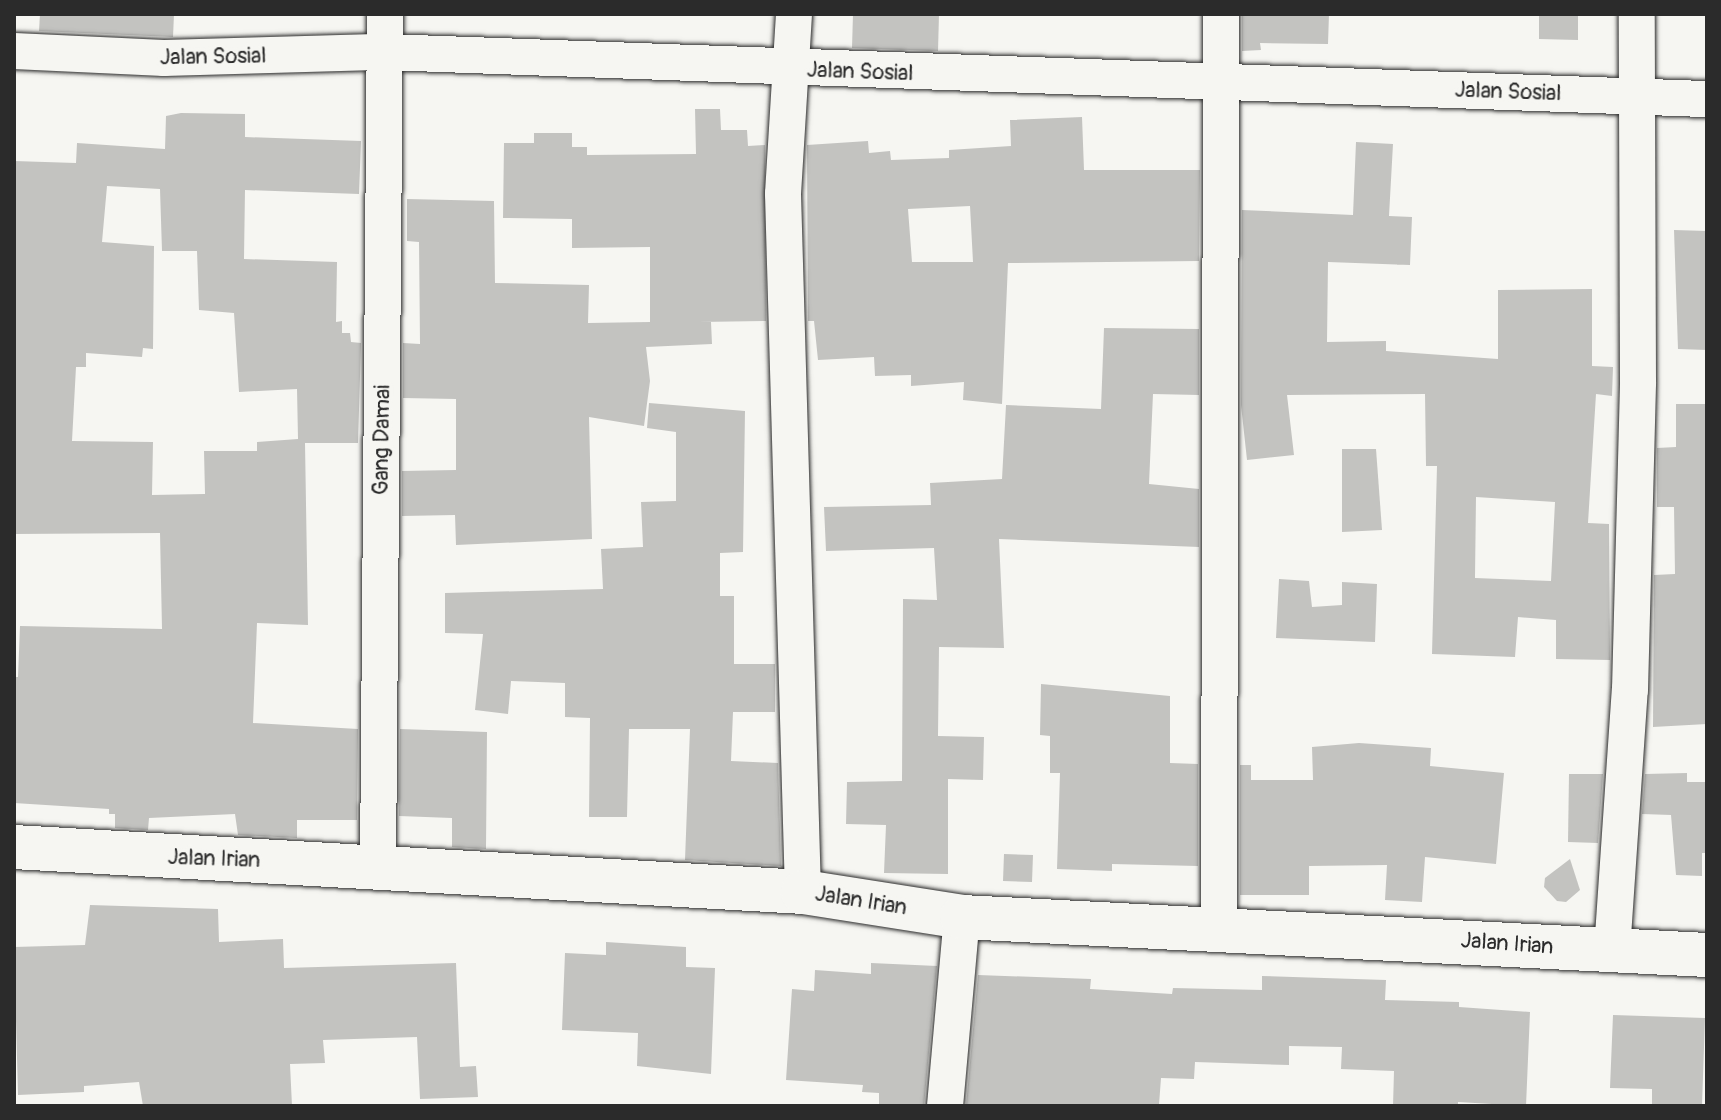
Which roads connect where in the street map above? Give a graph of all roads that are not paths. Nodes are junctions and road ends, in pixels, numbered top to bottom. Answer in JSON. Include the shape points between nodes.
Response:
{"nodes":[{"id":1,"x":385,"y":14,"type":"edge"},
{"id":2,"x":794,"y":14,"type":"edge"},
{"id":3,"x":1221,"y":14,"type":"edge"},
{"id":4,"x":1637,"y":14,"type":"edge"},
{"id":5,"x":14,"y":51,"type":"edge"},
{"id":6,"x":385,"y":52,"type":"junction"},
{"id":7,"x":794,"y":70,"type":"junction"},
{"id":8,"x":1223,"y":81,"type":"junction"},
{"id":9,"x":1637,"y":97,"type":"junction"},
{"id":10,"x":1707,"y":99,"type":"edge"},
{"id":11,"x":14,"y":847,"type":"edge"},
{"id":12,"x":378,"y":866,"type":"junction"},
{"id":13,"x":803,"y":892,"type":"junction"},
{"id":14,"x":962,"y":917,"type":"junction"},
{"id":15,"x":1219,"y":926,"type":"junction"},
{"id":16,"x":1612,"y":951,"type":"junction"},
{"id":17,"x":1707,"y":955,"type":"edge"},
{"id":18,"x":945,"y":1106,"type":"edge"}],
"edges":[{"from":1,"to":6,"type":"street","name":"Gang Damai"},
{"from":2,"to":7,"type":"street"},
{"from":3,"to":8,"type":"street"},
{"from":4,"to":9,"type":"street"},
{"from":5,"to":6,"type":"street","name":"Jalan Sosial","via":[[164,58]]},
{"from":6,"to":7,"type":"street","name":"Jalan Sosial"},
{"from":6,"to":12,"type":"street","name":"Gang Damai"},
{"from":7,"to":8,"type":"street","name":"Jalan Sosial"},
{"from":7,"to":13,"type":"street","via":[[783,194]]},
{"from":8,"to":9,"type":"street","name":"Jalan Sosial"},
{"from":8,"to":15,"type":"street"},
{"from":9,"to":10,"type":"street","name":"Jalan Sosial"},
{"from":9,"to":16,"type":"street","via":[[1638,382],[1630,690]]},
{"from":11,"to":12,"type":"main road","name":"Jalan Irian"},
{"from":12,"to":13,"type":"main road","name":"Jalan Irian"},
{"from":13,"to":14,"type":"main road","name":"Jalan Irian"},
{"from":14,"to":15,"type":"main road","name":"Jalan Irian"},
{"from":14,"to":18,"type":"street"},
{"from":15,"to":16,"type":"main road","name":"Jalan Irian"},
{"from":16,"to":17,"type":"main road","name":"Jalan Irian"}]}
